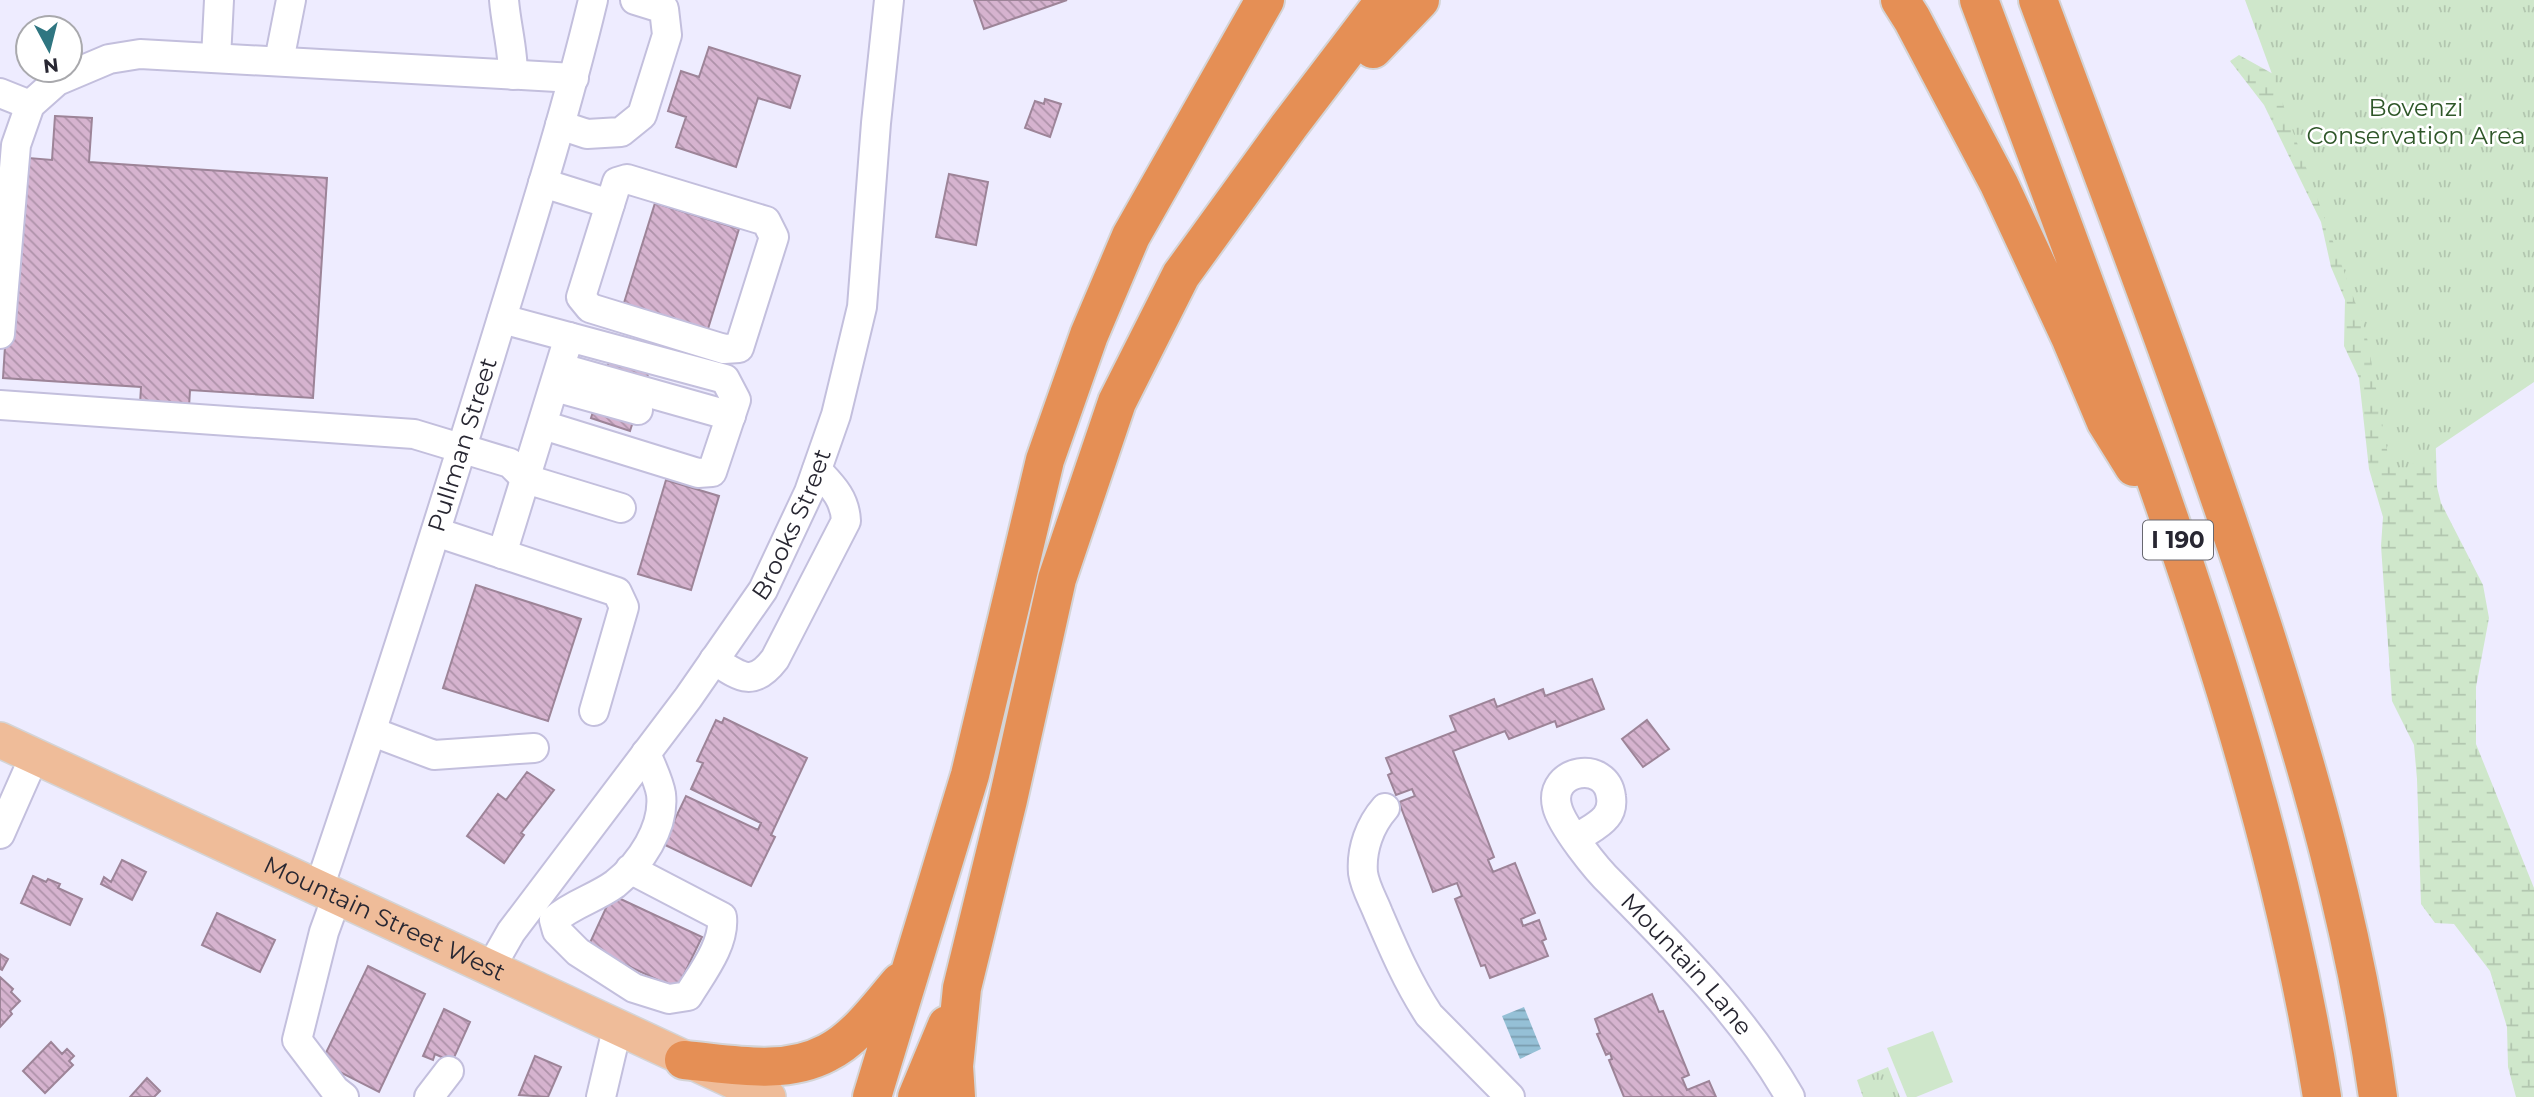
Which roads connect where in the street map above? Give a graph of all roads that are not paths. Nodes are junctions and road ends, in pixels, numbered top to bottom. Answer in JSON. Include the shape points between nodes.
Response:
{"nodes":[{"id":1,"x":219,"y":0,"type":"edge"},
{"id":2,"x":291,"y":0,"type":"edge"},
{"id":3,"x":505,"y":0,"type":"edge"},
{"id":4,"x":593,"y":0,"type":"edge"},
{"id":5,"x":635,"y":0,"type":"edge"},
{"id":6,"x":890,"y":0,"type":"edge"},
{"id":7,"x":1265,"y":0,"type":"edge"},
{"id":8,"x":1385,"y":0,"type":"edge"},
{"id":9,"x":1420,"y":0,"type":"edge"},
{"id":10,"x":1900,"y":0,"type":"edge"},
{"id":11,"x":1979,"y":0,"type":"edge"},
{"id":12,"x":2038,"y":0,"type":"edge"},
{"id":13,"x":216,"y":58,"type":"junction"},
{"id":14,"x":279,"y":61,"type":"junction"},
{"id":15,"x":513,"y":75,"type":"junction"},
{"id":16,"x":574,"y":78,"type":"junction"},
{"id":17,"x":0,"y":93,"type":"edge"},
{"id":18,"x":30,"y":105,"type":"junction"},
{"id":19,"x":560,"y":125,"type":"junction"},
{"id":20,"x":1289,"y":126,"type":"junction"},
{"id":21,"x":543,"y":183,"type":"junction"},
{"id":22,"x":610,"y":204,"type":"junction"},
{"id":23,"x":502,"y":319,"type":"junction"},
{"id":24,"x":0,"y":334,"type":"edge"},
{"id":25,"x":562,"y":361,"type":"junction"},
{"id":26,"x":0,"y":405,"type":"edge"},
{"id":27,"x":730,"y":417,"type":"junction"},
{"id":28,"x":543,"y":425,"type":"junction"},
{"id":29,"x":462,"y":448,"type":"junction"},
{"id":30,"x":817,"y":470,"type":"junction"},
{"id":31,"x":526,"y":479,"type":"junction"},
{"id":32,"x":621,"y":508,"type":"dead end"},
{"id":33,"x":436,"y":532,"type":"junction"},
{"id":34,"x":2179,"y":543,"type":"junction"},
{"id":35,"x":502,"y":554,"type":"junction"},
{"id":36,"x":714,"y":660,"type":"junction"},
{"id":37,"x":594,"y":711,"type":"dead end"},
{"id":38,"x":373,"y":732,"type":"junction"},
{"id":39,"x":0,"y":740,"type":"edge"},
{"id":40,"x":534,"y":748,"type":"dead end"},
{"id":41,"x":646,"y":753,"type":"junction"},
{"id":42,"x":34,"y":757,"type":"junction"},
{"id":43,"x":1385,"y":808,"type":"dead end"},
{"id":44,"x":0,"y":834,"type":"edge"},
{"id":45,"x":1576,"y":839,"type":"dead end"},
{"id":46,"x":629,"y":870,"type":"junction"},
{"id":47,"x":328,"y":892,"type":"junction"},
{"id":48,"x":491,"y":968,"type":"junction"},
{"id":49,"x":909,"y":973,"type":"junction"},
{"id":50,"x":962,"y":988,"type":"junction"},
{"id":51,"x":617,"y":1029,"type":"junction"},
{"id":52,"x":684,"y":1060,"type":"junction"},
{"id":53,"x":449,"y":1070,"type":"dead end"},
{"id":54,"x":344,"y":1097,"type":"edge"},
{"id":55,"x":429,"y":1097,"type":"edge"},
{"id":56,"x":601,"y":1097,"type":"edge"},
{"id":57,"x":768,"y":1097,"type":"edge"},
{"id":58,"x":872,"y":1097,"type":"edge"},
{"id":59,"x":917,"y":1097,"type":"edge"},
{"id":60,"x":956,"y":1097,"type":"edge"},
{"id":61,"x":1510,"y":1097,"type":"edge"},
{"id":62,"x":1790,"y":1097,"type":"edge"},
{"id":63,"x":2322,"y":1097,"type":"edge"},
{"id":64,"x":2378,"y":1097,"type":"edge"}],
"edges":[{"from":1,"to":13,"type":"street"},
{"from":2,"to":14,"type":"street"},
{"from":3,"to":15,"type":"street"},
{"from":4,"to":16,"type":"street","name":"Pullman Street"},
{"from":5,"to":19,"type":"street","via":[[664,9],[667,35],[642,115],[621,132],[587,134]]},
{"from":6,"to":30,"type":"street","name":"Brooks Street","via":[[862,307],[836,415]]},
{"from":7,"to":49,"type":"highway","via":[[1131,236],[1089,335],[1045,460],[970,775]]},
{"from":8,"to":20,"type":"highway"},
{"from":9,"to":20,"type":"highway","via":[[1370,53]]},
{"from":10,"to":34,"type":"highway","via":[[1999,184],[2106,422]]},
{"from":11,"to":34,"type":"highway","number":"I 190"},
{"from":12,"to":64,"type":"highway","number":"I 190","via":[[2218,490],[2286,697],[2351,946]]},
{"from":13,"to":14,"type":"street"},
{"from":13,"to":18,"type":"street","via":[[140,54],[109,59],[57,81]]},
{"from":14,"to":15,"type":"street"},
{"from":15,"to":16,"type":"street"},
{"from":16,"to":19,"type":"street","name":"Pullman Street"},
{"from":17,"to":18,"type":"street"},
{"from":18,"to":24,"type":"street","via":[[16,145]]},
{"from":19,"to":21,"type":"street","name":"Pullman Street"},
{"from":20,"to":50,"type":"highway","via":[[1181,275],[1116,402],[1057,579]]},
{"from":21,"to":22,"type":"street"},
{"from":21,"to":23,"type":"street","name":"Pullman Street"},
{"from":22,"to":22,"type":"street","via":[[581,297],[590,308],[724,349],[739,348],[774,237],[766,221],[627,179],[617,182]]},
{"from":23,"to":25,"type":"street"},
{"from":23,"to":29,"type":"street","name":"Pullman Street"},
{"from":25,"to":27,"type":"street"},
{"from":25,"to":27,"type":"street","via":[[724,379]]},
{"from":25,"to":28,"type":"street"},
{"from":26,"to":29,"type":"street","via":[[414,434]]},
{"from":27,"to":28,"type":"street","via":[[712,472],[698,473]]},
{"from":28,"to":31,"type":"street"},
{"from":29,"to":31,"type":"street","via":[[510,464]]},
{"from":29,"to":33,"type":"street","name":"Pullman Street"},
{"from":30,"to":36,"type":"street","name":"Brooks Street","via":[[763,590]]},
{"from":30,"to":36,"type":"street","via":[[846,506],[846,521],[775,659],[766,671],[752,678],[738,676]]},
{"from":31,"to":32,"type":"street"},
{"from":31,"to":35,"type":"street"},
{"from":33,"to":35,"type":"street"},
{"from":33,"to":38,"type":"street","name":"Pullman Street"},
{"from":34,"to":63,"type":"highway","number":"I 190","via":[[2215,649],[2261,814],[2296,952]]},
{"from":35,"to":37,"type":"street","via":[[617,592],[624,607]]},
{"from":36,"to":41,"type":"street","name":"Brooks Street"},
{"from":38,"to":40,"type":"street","via":[[434,755]]},
{"from":38,"to":47,"type":"street","name":"Pullman Street"},
{"from":39,"to":42,"type":"main road","name":"Mountain Street West"},
{"from":41,"to":46,"type":"street","via":[[661,794],[659,823],[642,857]]},
{"from":41,"to":48,"type":"street","name":"Brooks Street","via":[[510,932]]},
{"from":42,"to":44,"type":"street"},
{"from":42,"to":47,"type":"main road","name":"Mountain Street West"},
{"from":43,"to":61,"type":"street","via":[[1366,840],[1363,873],[1384,927],[1429,1015]]},
{"from":45,"to":62,"type":"street","name":"Mountain Lane","via":[[1607,880],[1717,994],[1770,1061]]},
{"from":46,"to":46,"type":"street","via":[[554,920],[557,931],[578,952],[634,988],[669,999],[688,996],[723,931],[722,917]]},
{"from":47,"to":48,"type":"main road","name":"Mountain Street West"},
{"from":47,"to":54,"type":"street","name":"Pullman Street","via":[[324,932],[297,1041]]},
{"from":48,"to":51,"type":"main road","name":"Mountain Street West"},
{"from":49,"to":52,"type":"highway","via":[[851,1036],[829,1053],[776,1067]]},
{"from":49,"to":58,"type":"highway"},
{"from":50,"to":59,"type":"highway"},
{"from":50,"to":60,"type":"highway","via":[[954,1066]]},
{"from":51,"to":52,"type":"main road","name":"Mountain Street West"},
{"from":51,"to":56,"type":"street"},
{"from":52,"to":57,"type":"main road","name":"Mountain Street West"},
{"from":53,"to":55,"type":"street"}]}
